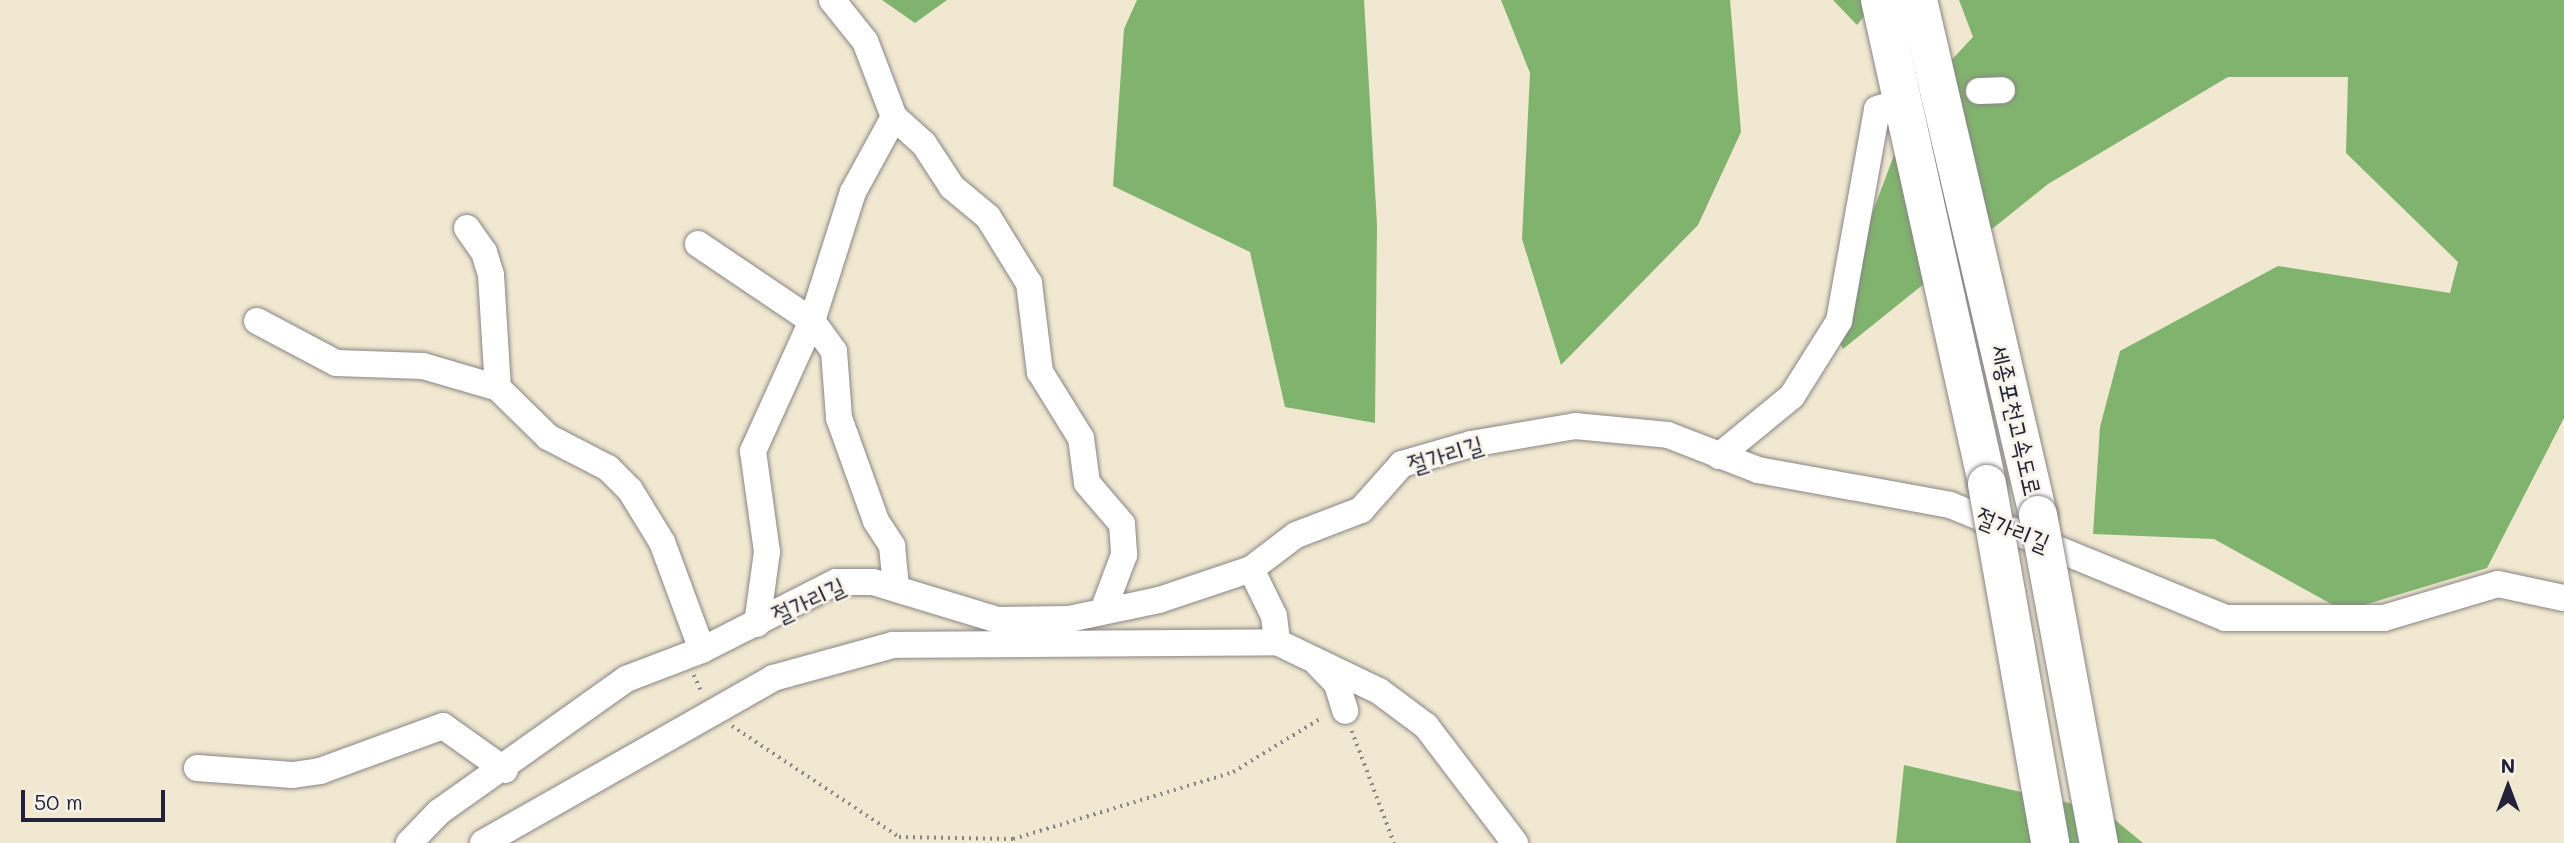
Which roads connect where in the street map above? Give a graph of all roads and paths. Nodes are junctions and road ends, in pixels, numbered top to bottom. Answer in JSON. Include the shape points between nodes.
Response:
{"nodes":[{"id":1,"x":832,"y":0,"type":"edge"},
{"id":2,"x":1880,"y":0,"type":"edge"},
{"id":3,"x":1918,"y":0,"type":"edge"},
{"id":4,"x":1885,"y":107,"type":"dead end"},
{"id":5,"x":894,"y":117,"type":"junction"},
{"id":6,"x":467,"y":228,"type":"dead end"},
{"id":7,"x":698,"y":244,"type":"dead end"},
{"id":8,"x":257,"y":320,"type":"dead end"},
{"id":9,"x":812,"y":320,"type":"junction"},
{"id":10,"x":498,"y":388,"type":"junction"},
{"id":11,"x":1719,"y":456,"type":"junction"},
{"id":12,"x":1251,"y":569,"type":"junction"},
{"id":13,"x":896,"y":587,"type":"junction"},
{"id":14,"x":2564,"y":598,"type":"edge"},
{"id":15,"x":1103,"y":611,"type":"junction"},
{"id":16,"x":757,"y":624,"type":"junction"},
{"id":17,"x":1277,"y":642,"type":"junction"},
{"id":18,"x":694,"y":653,"type":"junction"},
{"id":19,"x":1315,"y":660,"type":"junction"},
{"id":20,"x":1345,"y":711,"type":"junction"},
{"id":21,"x":710,"y":712,"type":"junction"},
{"id":22,"x":197,"y":768,"type":"dead end"},
{"id":23,"x":505,"y":770,"type":"junction"},
{"id":24,"x":899,"y":837,"type":"junction"},
{"id":25,"x":409,"y":843,"type":"edge"},
{"id":26,"x":483,"y":843,"type":"edge"},
{"id":27,"x":892,"y":843,"type":"edge"},
{"id":28,"x":1394,"y":843,"type":"edge"},
{"id":29,"x":1515,"y":843,"type":"edge"},
{"id":30,"x":2050,"y":843,"type":"edge"},
{"id":31,"x":2099,"y":843,"type":"edge"}],
"edges":[{"from":1,"to":5,"type":"street","via":[[865,41]]},
{"from":2,"to":30,"type":"highway","name":"세종포천고속도로","bridge":true,"via":[[1987,484]]},
{"from":3,"to":31,"type":"highway","name":"세종포천고속도로","bridge":true,"via":[[2038,515]]},
{"from":4,"to":11,"type":"street","via":[[1877,109],[1839,320],[1792,397]]},
{"from":5,"to":9,"type":"street","via":[[853,192]]},
{"from":5,"to":15,"type":"street","via":[[923,144],[952,187],[988,216],[1029,283],[1040,372],[1080,438],[1087,483],[1122,524],[1124,555]]},
{"from":6,"to":10,"type":"street","via":[[485,252],[491,275]]},
{"from":7,"to":9,"type":"street"},
{"from":8,"to":10,"type":"street","via":[[336,363],[423,366]]},
{"from":9,"to":13,"type":"street","via":[[834,351],[839,418],[876,522],[892,546]]},
{"from":9,"to":16,"type":"street","via":[[753,451],[767,552]]},
{"from":10,"to":18,"type":"street","via":[[548,437],[608,468],[630,490],[662,542]]},
{"from":11,"to":12,"type":"street","name":"절가리길","via":[[1668,435],[1606,425],[1471,444],[1402,464],[1361,510],[1296,535]]},
{"from":11,"to":14,"type":"street","name":"절가리길","via":[[1800,480],[1896,492],[1985,516],[2189,608],[2225,618],[2384,618],[2498,584]]},
{"from":12,"to":15,"type":"street","name":"절가리길"},
{"from":12,"to":17,"type":"street","via":[[1274,616]]},
{"from":13,"to":15,"type":"street","name":"절가리길","via":[[999,620]]},
{"from":13,"to":16,"type":"street","name":"절가리길","via":[[853,578],[836,582]]},
{"from":16,"to":18,"type":"street","name":"절가리길"},
{"from":17,"to":19,"type":"street"},
{"from":17,"to":21,"type":"street","via":[[893,645],[773,678]]},
{"from":18,"to":21,"type":"path"},
{"from":18,"to":23,"type":"street","name":"절가리길","via":[[626,679]]},
{"from":19,"to":20,"type":"street","via":[[1337,684]]},
{"from":19,"to":29,"type":"street","via":[[1379,691],[1426,726]]},
{"from":20,"to":24,"type":"path","via":[[1326,715],[1233,772],[1067,824],[1013,839]]},
{"from":20,"to":28,"type":"path"},
{"from":21,"to":24,"type":"path"},
{"from":21,"to":26,"type":"street"},
{"from":22,"to":23,"type":"street","via":[[293,775],[320,771],[443,726]]},
{"from":23,"to":25,"type":"street","name":"절가리길","via":[[439,812]]},
{"from":24,"to":27,"type":"path"}]}
